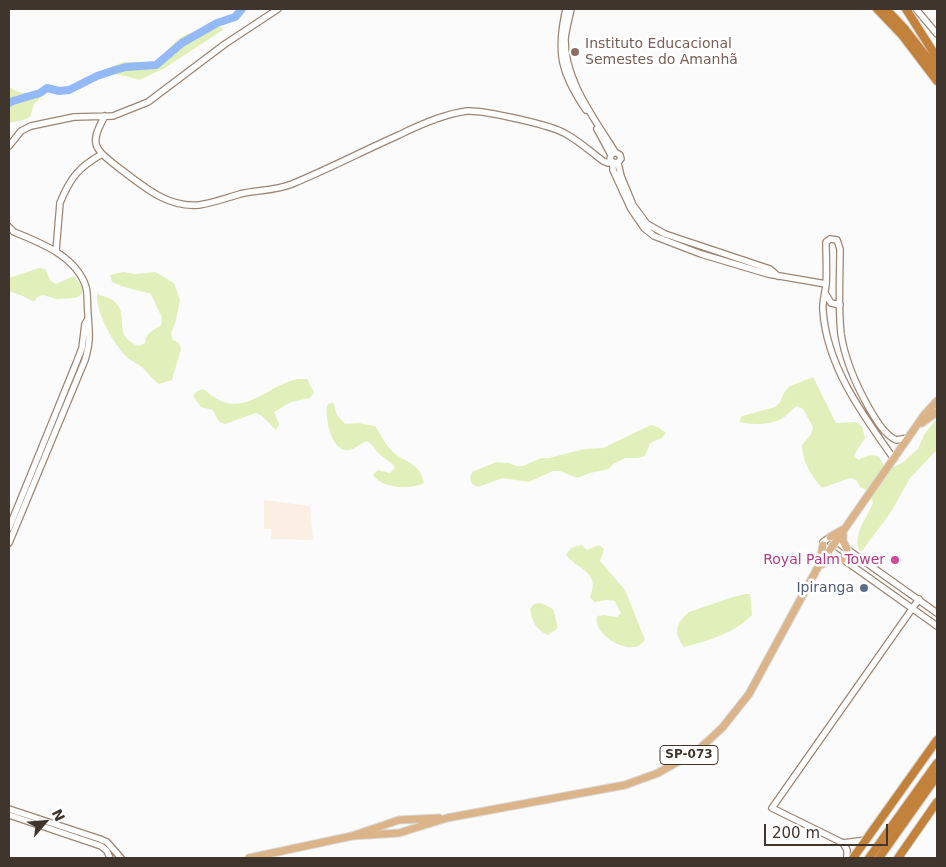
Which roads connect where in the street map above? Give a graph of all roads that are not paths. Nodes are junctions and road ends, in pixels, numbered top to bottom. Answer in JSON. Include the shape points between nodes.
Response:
{"nodes":[{"id":1,"x":278,"y":9,"type":"edge"},
{"id":2,"x":566,"y":9,"type":"edge"},
{"id":3,"x":571,"y":9,"type":"edge"},
{"id":4,"x":876,"y":9,"type":"edge"},
{"id":5,"x":886,"y":9,"type":"edge"},
{"id":6,"x":906,"y":9,"type":"edge"},
{"id":7,"x":916,"y":9,"type":"edge"},
{"id":8,"x":937,"y":34,"type":"edge"},
{"id":9,"x":937,"y":58,"type":"edge"},
{"id":10,"x":937,"y":70,"type":"edge"},
{"id":11,"x":937,"y":81,"type":"edge"},
{"id":12,"x":105,"y":116,"type":"junction"},
{"id":13,"x":9,"y":146,"type":"edge"},
{"id":14,"x":102,"y":154,"type":"junction"},
{"id":15,"x":613,"y":159,"type":"junction"},
{"id":16,"x":9,"y":227,"type":"edge"},
{"id":17,"x":56,"y":251,"type":"junction"},
{"id":18,"x":779,"y":277,"type":"junction"},
{"id":19,"x":826,"y":284,"type":"junction"},
{"id":20,"x":825,"y":293,"type":"junction"},
{"id":21,"x":840,"y":305,"type":"junction"},
{"id":22,"x":88,"y":320,"type":"junction"},
{"id":23,"x":937,"y":401,"type":"edge"},
{"id":24,"x":937,"y":412,"type":"edge"},
{"id":25,"x":918,"y":426,"type":"junction"},
{"id":26,"x":908,"y":438,"type":"junction"},
{"id":27,"x":894,"y":459,"type":"junction"},
{"id":28,"x":9,"y":528,"type":"edge"},
{"id":29,"x":843,"y":530,"type":"junction"},
{"id":30,"x":833,"y":539,"type":"junction"},
{"id":31,"x":9,"y":543,"type":"edge"},
{"id":32,"x":823,"y":545,"type":"junction"},
{"id":33,"x":847,"y":549,"type":"junction"},
{"id":34,"x":830,"y":550,"type":"junction"},
{"id":35,"x":843,"y":559,"type":"junction"},
{"id":36,"x":818,"y":567,"type":"junction"},
{"id":37,"x":919,"y":599,"type":"junction"},
{"id":38,"x":912,"y":608,"type":"junction"},
{"id":39,"x":937,"y":613,"type":"edge"},
{"id":40,"x":937,"y":626,"type":"edge"},
{"id":41,"x":937,"y":740,"type":"edge"},
{"id":42,"x":937,"y":763,"type":"edge"},
{"id":43,"x":937,"y":776,"type":"edge"},
{"id":44,"x":937,"y":802,"type":"edge"},
{"id":45,"x":9,"y":809,"type":"edge"},
{"id":46,"x":9,"y":815,"type":"edge"},
{"id":47,"x":411,"y":818,"type":"junction"},
{"id":48,"x":447,"y":818,"type":"junction"},
{"id":49,"x":386,"y":823,"type":"junction"},
{"id":50,"x":414,"y":829,"type":"junction"},
{"id":51,"x":388,"y":834,"type":"junction"},
{"id":52,"x":352,"y":836,"type":"junction"},
{"id":53,"x":866,"y":840,"type":"junction"},
{"id":54,"x":843,"y":843,"type":"junction"},
{"id":55,"x":110,"y":858,"type":"edge"},
{"id":56,"x":121,"y":858,"type":"edge"},
{"id":57,"x":249,"y":858,"type":"edge"},
{"id":58,"x":847,"y":858,"type":"edge"},
{"id":59,"x":853,"y":858,"type":"edge"},
{"id":60,"x":869,"y":858,"type":"edge"},
{"id":61,"x":879,"y":858,"type":"edge"},
{"id":62,"x":898,"y":858,"type":"edge"}],
"edges":[{"from":1,"to":12,"type":"street","via":[[148,102],[121,114]]},
{"from":2,"to":15,"type":"street","via":[[561,41],[563,68]]},
{"from":3,"to":15,"type":"street","via":[[565,40],[569,68]]},
{"from":4,"to":11,"type":"highway","via":[[902,35]]},
{"from":5,"to":10,"type":"highway"},
{"from":6,"to":9,"type":"highway"},
{"from":7,"to":8,"type":"street"},
{"from":12,"to":13,"type":"street","via":[[74,117],[31,126]]},
{"from":12,"to":14,"type":"street","via":[[94,141]]},
{"from":14,"to":15,"type":"street","via":[[158,196],[197,205],[283,187],[416,127],[466,112],[524,121],[562,132],[598,157]]},
{"from":14,"to":17,"type":"street","via":[[80,169],[63,196]]},
{"from":15,"to":18,"type":"street","via":[[634,205],[647,224],[665,234],[770,268]]},
{"from":15,"to":18,"type":"street","via":[[612,170],[630,209],[654,236]]},
{"from":16,"to":17,"type":"street"},
{"from":17,"to":22,"type":"street","via":[[72,265],[84,283]]},
{"from":18,"to":19,"type":"street"},
{"from":19,"to":20,"type":"street"},
{"from":19,"to":21,"type":"street","via":[[826,242],[833,238],[840,249]]},
{"from":20,"to":21,"type":"street","via":[[831,303]]},
{"from":20,"to":27,"type":"street","via":[[822,309],[825,328],[836,360],[862,414]]},
{"from":21,"to":26,"type":"street","via":[[844,350],[857,386],[886,434],[896,440]]},
{"from":22,"to":28,"type":"street","via":[[78,362]]},
{"from":22,"to":31,"type":"street","via":[[90,339],[85,360]]},
{"from":23,"to":25,"type":"main road"},
{"from":24,"to":25,"type":"main road"},
{"from":25,"to":26,"type":"main road"},
{"from":26,"to":27,"type":"main road"},
{"from":27,"to":29,"type":"main road"},
{"from":29,"to":30,"type":"main road"},
{"from":29,"to":33,"type":"main road"},
{"from":30,"to":32,"type":"street","via":[[825,540]]},
{"from":30,"to":33,"type":"street"},
{"from":30,"to":34,"type":"main road","number":"SP-073"},
{"from":32,"to":34,"type":"street"},
{"from":32,"to":36,"type":"main road"},
{"from":33,"to":37,"type":"street"},
{"from":34,"to":35,"type":"street"},
{"from":34,"to":36,"type":"main road","number":"SP-073"},
{"from":35,"to":36,"type":"main road","via":[[832,558]]},
{"from":35,"to":38,"type":"street"},
{"from":36,"to":48,"type":"main road","number":"SP-073","via":[[749,694],[722,728],[696,750],[658,773],[625,785]]},
{"from":37,"to":38,"type":"street"},
{"from":37,"to":39,"type":"street"},
{"from":38,"to":40,"type":"street"},
{"from":38,"to":54,"type":"street","via":[[772,808]]},
{"from":41,"to":53,"type":"highway"},
{"from":42,"to":60,"type":"highway"},
{"from":43,"to":61,"type":"highway"},
{"from":44,"to":62,"type":"highway"},
{"from":45,"to":56,"type":"street","via":[[107,842]]},
{"from":46,"to":55,"type":"street","via":[[101,846]]},
{"from":47,"to":48,"type":"main road","number":"SP-073"},
{"from":47,"to":49,"type":"main road","number":"SP-073"},
{"from":47,"to":50,"type":"main road"},
{"from":48,"to":50,"type":"main road","number":"SP-073"},
{"from":49,"to":51,"type":"main road"},
{"from":49,"to":52,"type":"main road","number":"SP-073"},
{"from":50,"to":51,"type":"main road","number":"SP-073"},
{"from":51,"to":52,"type":"main road","number":"SP-073"},
{"from":52,"to":57,"type":"main road","number":"SP-073"},
{"from":53,"to":54,"type":"street"},
{"from":53,"to":59,"type":"highway"},
{"from":54,"to":58,"type":"street"}]}
